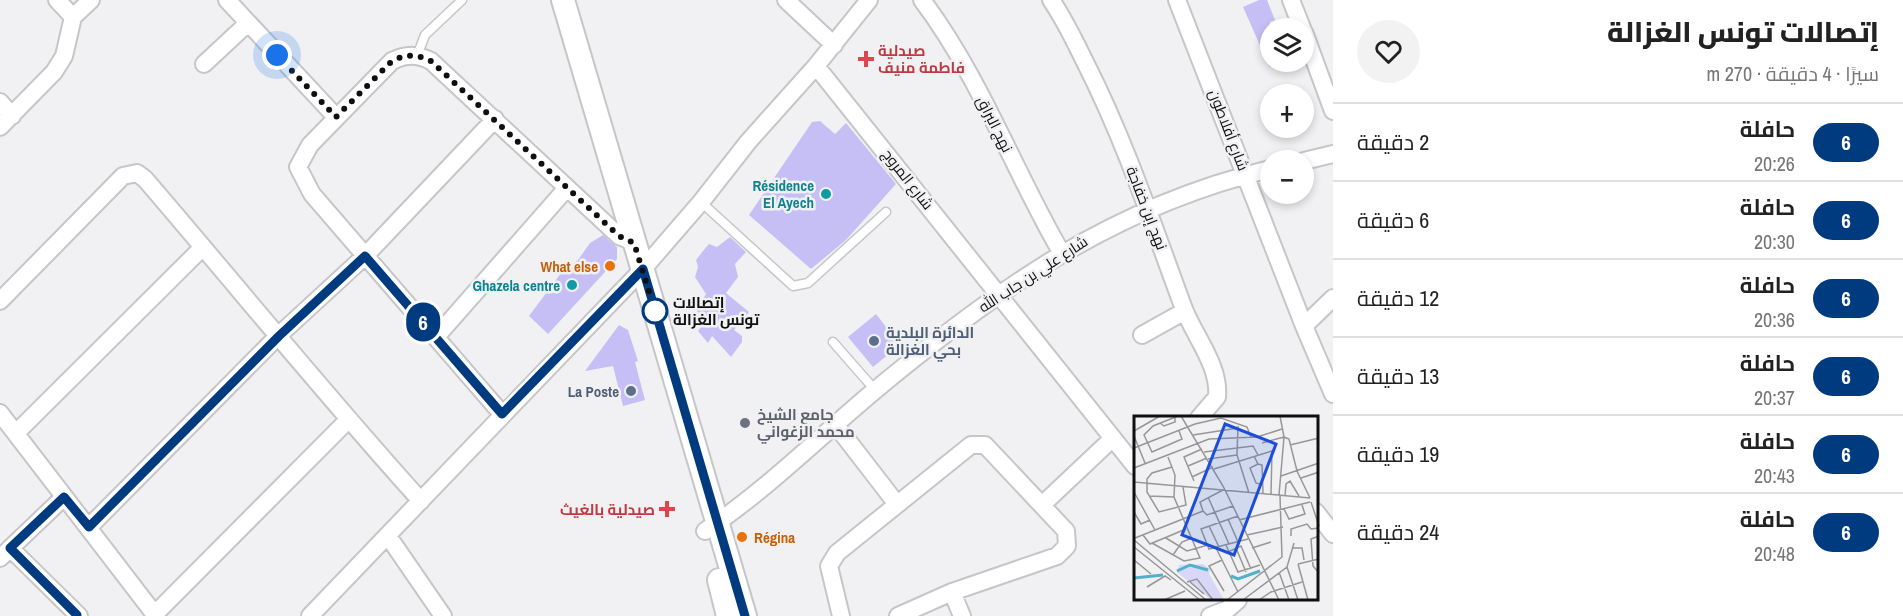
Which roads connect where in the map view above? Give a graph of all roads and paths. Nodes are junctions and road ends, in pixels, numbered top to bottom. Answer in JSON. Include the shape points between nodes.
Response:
{"nodes":[{"id":1,"x":57,"y":0,"type":"edge"},
{"id":2,"x":91,"y":0,"type":"edge"},
{"id":3,"x":227,"y":0,"type":"edge"},
{"id":4,"x":462,"y":0,"type":"edge"},
{"id":5,"x":549,"y":0,"type":"edge"},
{"id":6,"x":563,"y":0,"type":"edge"},
{"id":7,"x":786,"y":0,"type":"edge"},
{"id":8,"x":869,"y":0,"type":"edge"},
{"id":9,"x":922,"y":0,"type":"edge"},
{"id":10,"x":1051,"y":0,"type":"edge"},
{"id":11,"x":1177,"y":0,"type":"edge"},
{"id":12,"x":1291,"y":0,"type":"edge"},
{"id":13,"x":73,"y":17,"type":"junction"},
{"id":14,"x":1298,"y":18,"type":"edge"},
{"id":15,"x":248,"y":23,"type":"junction"},
{"id":16,"x":834,"y":45,"type":"junction"},
{"id":17,"x":417,"y":56,"type":"junction"},
{"id":18,"x":1314,"y":60,"type":"edge"},
{"id":19,"x":204,"y":64,"type":"dead end"},
{"id":20,"x":816,"y":66,"type":"junction"},
{"id":21,"x":0,"y":102,"type":"edge"},
{"id":22,"x":1333,"y":111,"type":"edge"},
{"id":23,"x":336,"y":117,"type":"junction"},
{"id":24,"x":495,"y":119,"type":"junction"},
{"id":25,"x":6,"y":121,"type":"edge"},
{"id":26,"x":1333,"y":154,"type":"edge"},
{"id":27,"x":1314,"y":159,"type":"edge"},
{"id":28,"x":1260,"y":172,"type":"edge"},
{"id":29,"x":1247,"y":175,"type":"junction"},
{"id":30,"x":566,"y":189,"type":"junction"},
{"id":31,"x":701,"y":202,"type":"junction"},
{"id":32,"x":1148,"y":209,"type":"junction"},
{"id":33,"x":886,"y":212,"type":"dead end"},
{"id":34,"x":626,"y":239,"type":"junction"},
{"id":35,"x":203,"y":247,"type":"junction"},
{"id":36,"x":1061,"y":252,"type":"junction"},
{"id":37,"x":365,"y":256,"type":"junction"},
{"id":38,"x":637,"y":273,"type":"junction"},
{"id":39,"x":997,"y":294,"type":"junction"},
{"id":40,"x":1333,"y":298,"type":"edge"},
{"id":41,"x":0,"y":301,"type":"edge"},
{"id":42,"x":1185,"y":311,"type":"junction"},
{"id":43,"x":1304,"y":326,"type":"junction"},
{"id":44,"x":1142,"y":335,"type":"dead end"},
{"id":45,"x":279,"y":336,"type":"junction"},
{"id":46,"x":436,"y":337,"type":"junction"},
{"id":47,"x":833,"y":342,"type":"dead end"},
{"id":48,"x":1331,"y":387,"type":"edge"},
{"id":49,"x":875,"y":390,"type":"junction"},
{"id":50,"x":0,"y":413,"type":"edge"},
{"id":51,"x":502,"y":414,"type":"junction"},
{"id":52,"x":1201,"y":416,"type":"edge"},
{"id":53,"x":348,"y":420,"type":"junction"},
{"id":54,"x":835,"y":424,"type":"junction"},
{"id":55,"x":16,"y":433,"type":"junction"},
{"id":56,"x":1113,"y":438,"type":"junction"},
{"id":57,"x":1134,"y":465,"type":"edge"},
{"id":58,"x":64,"y":497,"type":"junction"},
{"id":59,"x":422,"y":501,"type":"junction"},
{"id":60,"x":896,"y":503,"type":"junction"},
{"id":61,"x":1043,"y":504,"type":"junction"},
{"id":62,"x":1318,"y":513,"type":"edge"},
{"id":63,"x":89,"y":527,"type":"junction"},
{"id":64,"x":711,"y":527,"type":"junction"},
{"id":65,"x":1333,"y":534,"type":"edge"},
{"id":66,"x":388,"y":536,"type":"junction"},
{"id":67,"x":5,"y":553,"type":"edge"},
{"id":68,"x":952,"y":592,"type":"junction"},
{"id":69,"x":1237,"y":601,"type":"edge"},
{"id":70,"x":155,"y":615,"type":"edge"},
{"id":71,"x":77,"y":616,"type":"edge"},
{"id":72,"x":310,"y":616,"type":"edge"},
{"id":73,"x":443,"y":616,"type":"edge"},
{"id":74,"x":728,"y":616,"type":"edge"},
{"id":75,"x":745,"y":616,"type":"edge"},
{"id":76,"x":841,"y":616,"type":"edge"},
{"id":77,"x":898,"y":616,"type":"edge"},
{"id":78,"x":962,"y":616,"type":"edge"},
{"id":79,"x":1210,"y":616,"type":"edge"}],
"edges":[{"from":1,"to":13,"type":"street"},
{"from":2,"to":13,"type":"street"},
{"from":3,"to":15,"type":"street"},
{"from":4,"to":17,"type":"lane","via":[[425,35]]},
{"from":5,"to":34,"type":"street"},
{"from":6,"to":34,"type":"street"},
{"from":7,"to":16,"type":"street"},
{"from":8,"to":16,"type":"street"},
{"from":9,"to":36,"type":"street","name":"نهج البراق","via":[[964,65]]},
{"from":10,"to":32,"type":"street","name":"نهج إبن خفاجة","via":[[1097,86]]},
{"from":11,"to":29,"type":"street","name":"شارع أفلاطون"},
{"from":12,"to":14,"type":"street"},
{"from":13,"to":25,"type":"street","via":[[64,56],[54,72]]},
{"from":15,"to":19,"type":"street"},
{"from":15,"to":23,"type":"street"},
{"from":16,"to":20,"type":"street"},
{"from":17,"to":23,"type":"street","via":[[401,56],[392,61]]},
{"from":17,"to":24,"type":"street","via":[[431,61]]},
{"from":18,"to":22,"type":"street"},
{"from":20,"to":31,"type":"street"},
{"from":20,"to":39,"type":"street","name":"شارع المروج"},
{"from":21,"to":25,"type":"street"},
{"from":23,"to":37,"type":"street","via":[[310,145],[298,167],[312,194]]},
{"from":24,"to":30,"type":"street"},
{"from":24,"to":37,"type":"street"},
{"from":26,"to":27,"type":"street"},
{"from":28,"to":29,"type":"street","name":"شارع علي بن جاب الله"},
{"from":29,"to":32,"type":"street","name":"شارع علي بن جاب الله"},
{"from":29,"to":43,"type":"street","name":"شارع أفلاطون"},
{"from":30,"to":34,"type":"street"},
{"from":30,"to":46,"type":"street"},
{"from":31,"to":33,"type":"lane","via":[[793,286],[807,283]]},
{"from":31,"to":38,"type":"street"},
{"from":32,"to":36,"type":"street","name":"شارع علي بن جاب الله"},
{"from":32,"to":42,"type":"street","name":"نهج إبن خفاجة"},
{"from":34,"to":38,"type":"street"},
{"from":35,"to":41,"type":"street","via":[[145,179],[130,173]]},
{"from":35,"to":45,"type":"street"},
{"from":35,"to":55,"type":"street"},
{"from":36,"to":39,"type":"street","name":"شارع علي بن جاب الله"},
{"from":37,"to":45,"type":"street"},
{"from":37,"to":46,"type":"street"},
{"from":38,"to":51,"type":"street"},
{"from":38,"to":64,"type":"street"},
{"from":39,"to":49,"type":"street","name":"شارع علي بن جاب الله"},
{"from":39,"to":56,"type":"street","name":"شارع المروج"},
{"from":40,"to":43,"type":"street"},
{"from":42,"to":44,"type":"street"},
{"from":42,"to":52,"type":"street","name":"نهج إبن خفاجة","via":[[1218,389],[1215,402]]},
{"from":43,"to":48,"type":"street","name":"شارع أفلاطون"},
{"from":45,"to":53,"type":"street"},
{"from":45,"to":63,"type":"street"},
{"from":46,"to":51,"type":"street"},
{"from":47,"to":49,"type":"lane"},
{"from":49,"to":54,"type":"street","name":"شارع علي بن جاب الله"},
{"from":50,"to":55,"type":"street"},
{"from":51,"to":59,"type":"street"},
{"from":53,"to":59,"type":"street"},
{"from":53,"to":70,"type":"street"},
{"from":54,"to":60,"type":"street"},
{"from":54,"to":64,"type":"street","name":"شارع علي بن جاب الله"},
{"from":55,"to":58,"type":"street"},
{"from":56,"to":57,"type":"street","name":"شارع المروج"},
{"from":56,"to":61,"type":"street"},
{"from":58,"to":63,"type":"street"},
{"from":58,"to":67,"type":"street"},
{"from":59,"to":66,"type":"street"},
{"from":60,"to":61,"type":"street","via":[[971,445],[978,444],[992,450]]},
{"from":60,"to":76,"type":"street","via":[[837,553],[829,566]]},
{"from":61,"to":68,"type":"street","via":[[1066,531],[1069,541],[1064,550],[1057,556]]},
{"from":62,"to":65,"type":"street"},
{"from":63,"to":70,"type":"street"},
{"from":64,"to":74,"type":"street"},
{"from":64,"to":75,"type":"street"},
{"from":66,"to":72,"type":"street"},
{"from":66,"to":73,"type":"street"},
{"from":67,"to":71,"type":"street"},
{"from":68,"to":77,"type":"street"},
{"from":68,"to":78,"type":"street"},
{"from":69,"to":79,"type":"street"}]}
